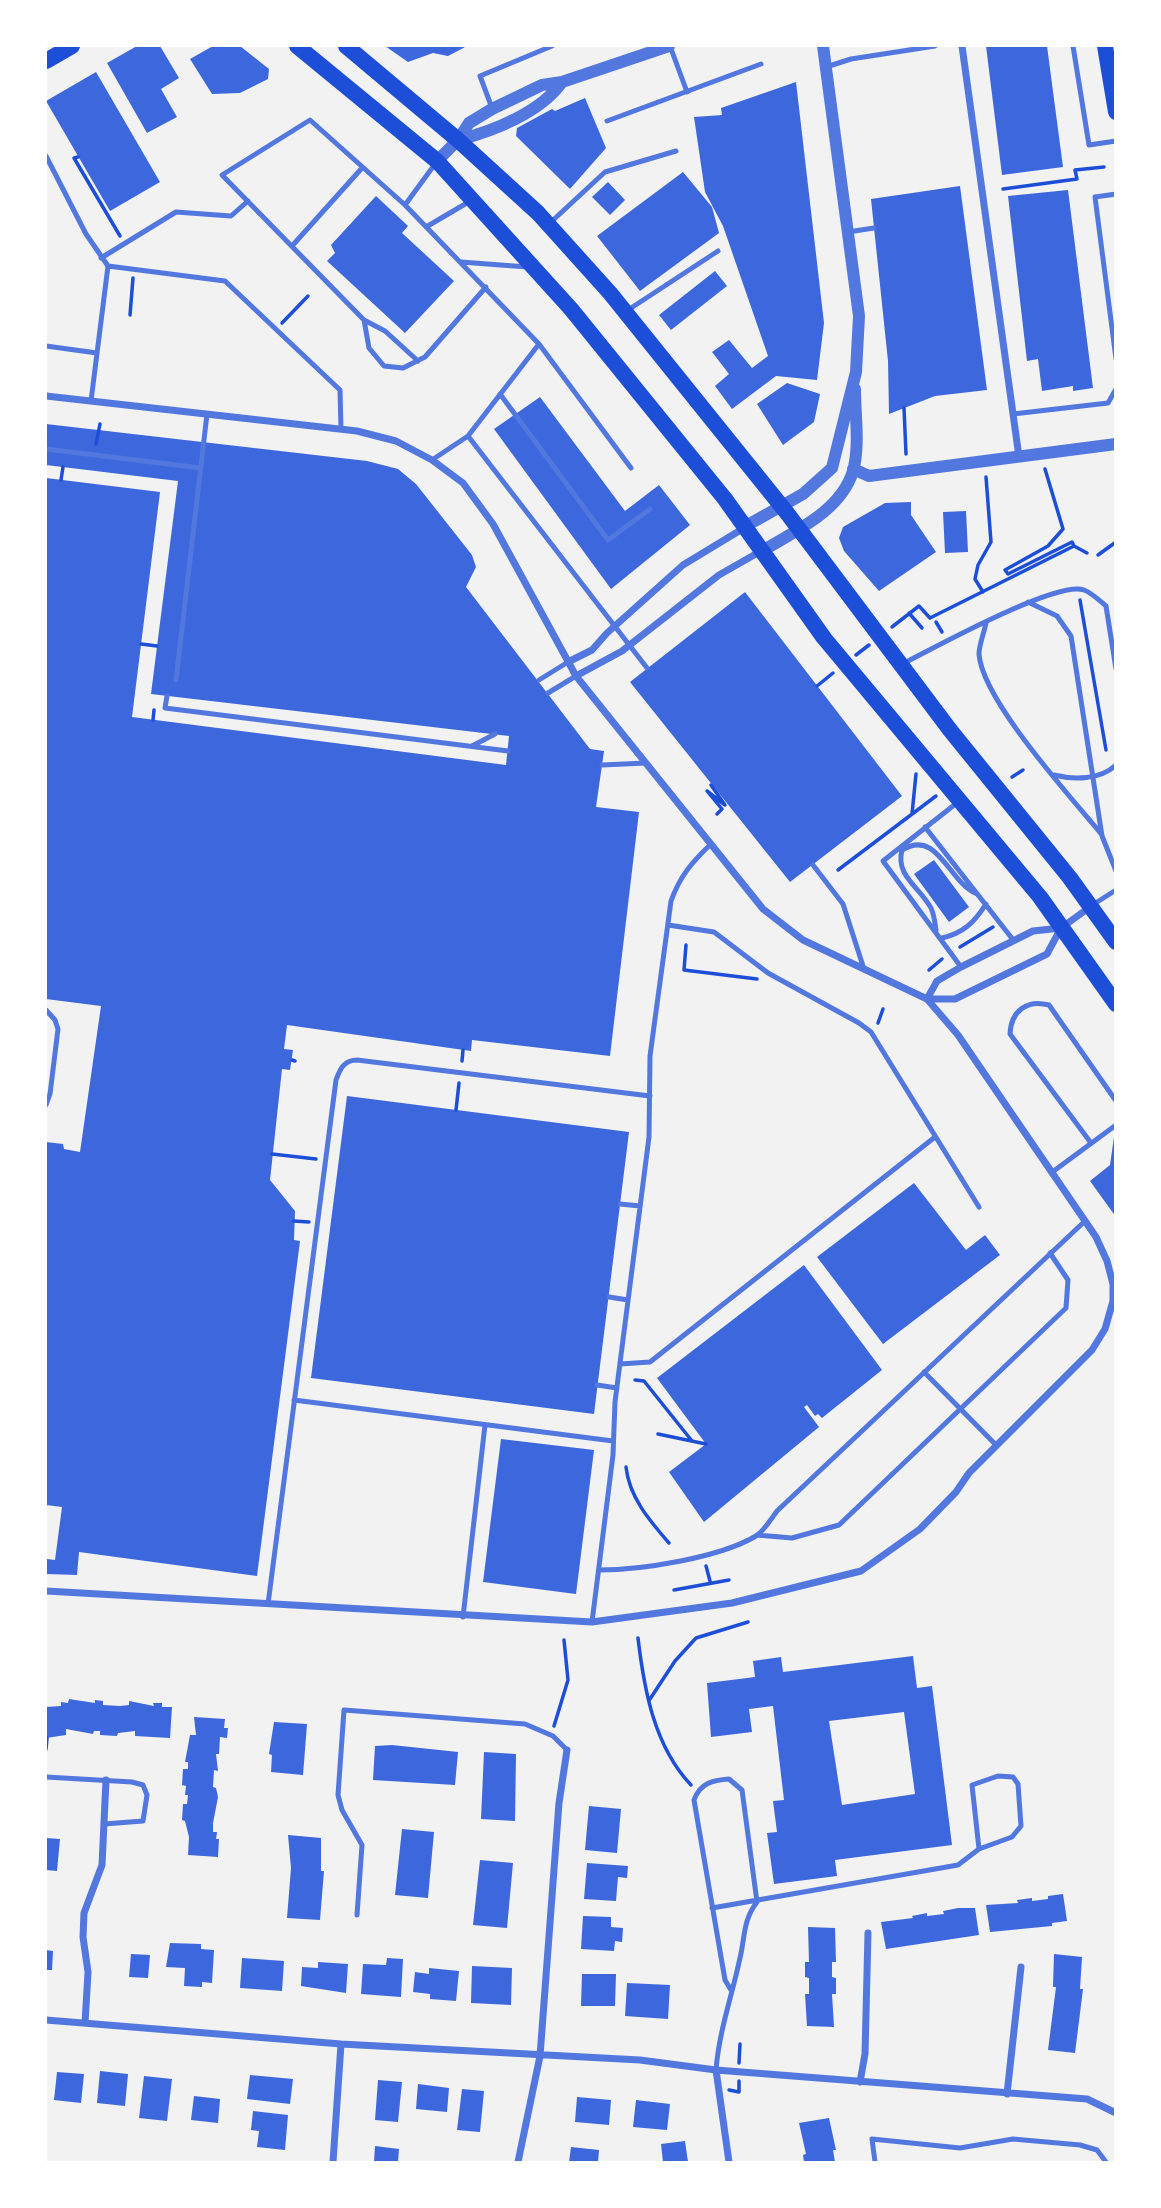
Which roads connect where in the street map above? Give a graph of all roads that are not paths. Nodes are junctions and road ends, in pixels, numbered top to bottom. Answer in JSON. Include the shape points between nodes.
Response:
{"nodes":[{"id":1,"x":72,"y":46,"type":"edge"},
{"id":2,"x":297,"y":46,"type":"edge"},
{"id":3,"x":346,"y":46,"type":"edge"},
{"id":4,"x":552,"y":46,"type":"edge"},
{"id":5,"x":669,"y":46,"type":"edge"},
{"id":6,"x":823,"y":46,"type":"edge"},
{"id":7,"x":935,"y":46,"type":"edge"},
{"id":8,"x":962,"y":46,"type":"edge"},
{"id":9,"x":1073,"y":46,"type":"edge"},
{"id":10,"x":1105,"y":46,"type":"edge"},
{"id":11,"x":640,"y":50,"type":"edge"},
{"id":12,"x":46,"y":61,"type":"edge"},
{"id":13,"x":761,"y":65,"type":"dead end"},
{"id":14,"x":825,"y":67,"type":"junction"},
{"id":15,"x":562,"y":82,"type":"junction"},
{"id":16,"x":687,"y":92,"type":"junction"},
{"id":17,"x":492,"y":109,"type":"junction"},
{"id":18,"x":1115,"y":112,"type":"edge"},
{"id":19,"x":607,"y":121,"type":"dead end"},
{"id":20,"x":458,"y":140,"type":"junction"},
{"id":21,"x":1115,"y":141,"type":"edge"},
{"id":22,"x":676,"y":151,"type":"dead end"},
{"id":23,"x":46,"y":156,"type":"edge"},
{"id":24,"x":437,"y":161,"type":"junction"},
{"id":25,"x":362,"y":168,"type":"junction"},
{"id":26,"x":1115,"y":194,"type":"edge"},
{"id":27,"x":474,"y":199,"type":"junction"},
{"id":28,"x":248,"y":201,"type":"junction"},
{"id":29,"x":405,"y":205,"type":"junction"},
{"id":30,"x":548,"y":225,"type":"junction"},
{"id":31,"x":426,"y":227,"type":"junction"},
{"id":32,"x":874,"y":228,"type":"dead end"},
{"id":33,"x":848,"y":232,"type":"junction"},
{"id":34,"x":292,"y":246,"type":"junction"},
{"id":35,"x":718,"y":251,"type":"dead end"},
{"id":36,"x":101,"y":258,"type":"junction"},
{"id":37,"x":461,"y":262,"type":"junction"},
{"id":38,"x":108,"y":266,"type":"junction"},
{"id":39,"x":535,"y":268,"type":"junction"},
{"id":40,"x":485,"y":286,"type":"junction"},
{"id":41,"x":625,"y":312,"type":"junction"},
{"id":42,"x":364,"y":320,"type":"junction"},
{"id":43,"x":539,"y":344,"type":"junction"},
{"id":44,"x":46,"y":346,"type":"edge"},
{"id":45,"x":97,"y":353,"type":"junction"},
{"id":46,"x":1115,"y":359,"type":"edge"},
{"id":47,"x":418,"y":361,"type":"junction"},
{"id":48,"x":856,"y":372,"type":"junction"},
{"id":49,"x":1115,"y":390,"type":"edge"},
{"id":50,"x":500,"y":394,"type":"junction"},
{"id":51,"x":46,"y":396,"type":"edge"},
{"id":52,"x":91,"y":401,"type":"junction"},
{"id":53,"x":207,"y":414,"type":"junction"},
{"id":54,"x":1013,"y":414,"type":"junction"},
{"id":55,"x":341,"y":429,"type":"junction"},
{"id":56,"x":468,"y":436,"type":"junction"},
{"id":57,"x":1115,"y":444,"type":"edge"},
{"id":58,"x":46,"y":449,"type":"edge"},
{"id":59,"x":1019,"y":458,"type":"junction"},
{"id":60,"x":432,"y":460,"type":"junction"},
{"id":61,"x":201,"y":468,"type":"junction"},
{"id":62,"x":631,"y":468,"type":"dead end"},
{"id":63,"x":853,"y":469,"type":"junction"},
{"id":64,"x":782,"y":506,"type":"junction"},
{"id":65,"x":650,"y":509,"type":"dead end"},
{"id":66,"x":744,"y":527,"type":"junction"},
{"id":67,"x":799,"y":529,"type":"junction"},
{"id":68,"x":762,"y":551,"type":"junction"},
{"id":69,"x":1028,"y":602,"type":"junction"},
{"id":70,"x":986,"y":623,"type":"junction"},
{"id":71,"x":568,"y":662,"type":"junction"},
{"id":72,"x":901,"y":665,"type":"junction"},
{"id":73,"x":647,"y":668,"type":"dead end"},
{"id":74,"x":1115,"y":669,"type":"edge"},
{"id":75,"x":576,"y":676,"type":"junction"},
{"id":76,"x":176,"y":680,"type":"dead end"},
{"id":77,"x":539,"y":680,"type":"dead end"},
{"id":78,"x":548,"y":693,"type":"dead end"},
{"id":79,"x":167,"y":696,"type":"dead end"},
{"id":80,"x":495,"y":734,"type":"dead end"},
{"id":81,"x":472,"y":746,"type":"junction"},
{"id":82,"x":508,"y":751,"type":"dead end"},
{"id":83,"x":646,"y":762,"type":"junction"},
{"id":84,"x":602,"y":765,"type":"dead end"},
{"id":85,"x":1115,"y":765,"type":"edge"},
{"id":86,"x":1054,"y":775,"type":"junction"},
{"id":87,"x":1095,"y":775,"type":"junction"},
{"id":88,"x":960,"y":800,"type":"junction"},
{"id":89,"x":925,"y":827,"type":"junction"},
{"id":90,"x":1102,"y":836,"type":"junction"},
{"id":91,"x":711,"y":844,"type":"junction"},
{"id":92,"x":813,"y":865,"type":"dead end"},
{"id":93,"x":1115,"y":870,"type":"edge"},
{"id":94,"x":1115,"y":890,"type":"edge"},
{"id":95,"x":977,"y":894,"type":"junction"},
{"id":96,"x":986,"y":904,"type":"junction"},
{"id":97,"x":1091,"y":906,"type":"junction"},
{"id":98,"x":668,"y":925,"type":"junction"},
{"id":99,"x":1061,"y":928,"type":"junction"},
{"id":100,"x":937,"y":932,"type":"junction"},
{"id":101,"x":942,"y":939,"type":"junction"},
{"id":102,"x":1014,"y":941,"type":"junction"},
{"id":103,"x":1115,"y":942,"type":"edge"},
{"id":104,"x":863,"y":966,"type":"junction"},
{"id":105,"x":961,"y":967,"type":"junction"},
{"id":106,"x":928,"y":999,"type":"junction"},
{"id":107,"x":1115,"y":1004,"type":"edge"},
{"id":108,"x":46,"y":1010,"type":"edge"},
{"id":109,"x":650,"y":1096,"type":"junction"},
{"id":110,"x":1115,"y":1101,"type":"edge"},
{"id":111,"x":46,"y":1105,"type":"edge"},
{"id":112,"x":1115,"y":1125,"type":"edge"},
{"id":113,"x":934,"y":1137,"type":"junction"},
{"id":114,"x":1091,"y":1143,"type":"junction"},
{"id":115,"x":1051,"y":1174,"type":"junction"},
{"id":116,"x":620,"y":1204,"type":"dead end"},
{"id":117,"x":640,"y":1206,"type":"junction"},
{"id":118,"x":979,"y":1206,"type":"dead end"},
{"id":119,"x":1085,"y":1221,"type":"junction"},
{"id":120,"x":1051,"y":1253,"type":"junction"},
{"id":121,"x":609,"y":1297,"type":"dead end"},
{"id":122,"x":628,"y":1300,"type":"junction"},
{"id":123,"x":620,"y":1364,"type":"junction"},
{"id":124,"x":924,"y":1372,"type":"junction"},
{"id":125,"x":597,"y":1385,"type":"dead end"},
{"id":126,"x":617,"y":1388,"type":"junction"},
{"id":127,"x":294,"y":1400,"type":"junction"},
{"id":128,"x":961,"y":1409,"type":"junction"},
{"id":129,"x":485,"y":1424,"type":"junction"},
{"id":130,"x":613,"y":1441,"type":"junction"},
{"id":131,"x":996,"y":1446,"type":"junction"},
{"id":132,"x":757,"y":1535,"type":"junction"},
{"id":133,"x":599,"y":1570,"type":"junction"},
{"id":134,"x":46,"y":1591,"type":"edge"},
{"id":135,"x":268,"y":1604,"type":"junction"},
{"id":136,"x":463,"y":1617,"type":"junction"},
{"id":137,"x":592,"y":1622,"type":"junction"},
{"id":138,"x":567,"y":1750,"type":"joint"},
{"id":139,"x":46,"y":1777,"type":"edge"},
{"id":140,"x":106,"y":1780,"type":"junction"},
{"id":141,"x":104,"y":1824,"type":"junction"},
{"id":142,"x":979,"y":1849,"type":"junction"},
{"id":143,"x":757,"y":1902,"type":"junction"},
{"id":144,"x":712,"y":1908,"type":"junction"},
{"id":145,"x":357,"y":1915,"type":"dead end"},
{"id":146,"x":868,"y":1933,"type":"dead end"},
{"id":147,"x":1021,"y":1967,"type":"dead end"},
{"id":148,"x":731,"y":1990,"type":"junction"},
{"id":149,"x":46,"y":2020,"type":"edge"},
{"id":150,"x":85,"y":2022,"type":"junction"},
{"id":151,"x":341,"y":2044,"type":"junction"},
{"id":152,"x":540,"y":2056,"type":"junction"},
{"id":153,"x":716,"y":2070,"type":"junction"},
{"id":154,"x":860,"y":2082,"type":"junction"},
{"id":155,"x":1007,"y":2094,"type":"junction"},
{"id":156,"x":1115,"y":2113,"type":"edge"},
{"id":157,"x":333,"y":2162,"type":"edge"},
{"id":158,"x":518,"y":2162,"type":"edge"},
{"id":159,"x":729,"y":2162,"type":"edge"},
{"id":160,"x":875,"y":2162,"type":"edge"},
{"id":161,"x":1106,"y":2162,"type":"edge"}],
"edges":[{"from":1,"to":12,"type":"main road"},
{"from":2,"to":24,"type":"main road"},
{"from":3,"to":20,"type":"main road"},
{"from":4,"to":17,"type":"lane","via":[[480,76]]},
{"from":5,"to":11,"type":"street"},
{"from":5,"to":16,"type":"lane"},
{"from":6,"to":14,"type":"street"},
{"from":7,"to":14,"type":"lane"},
{"from":8,"to":54,"type":"street"},
{"from":9,"to":21,"type":"lane","via":[[1089,145]]},
{"from":10,"to":18,"type":"main road"},
{"from":11,"to":15,"type":"street"},
{"from":13,"to":16,"type":"lane"},
{"from":14,"to":33,"type":"street"},
{"from":15,"to":17,"type":"street","via":[[542,85]]},
{"from":15,"to":20,"type":"street","via":[[551,98],[482,134]]},
{"from":16,"to":19,"type":"lane"},
{"from":17,"to":20,"type":"street","via":[[469,122]]},
{"from":20,"to":24,"type":"street"},
{"from":20,"to":30,"type":"main road"},
{"from":22,"to":30,"type":"lane","via":[[605,172]]},
{"from":23,"to":36,"type":"lane"},
{"from":24,"to":27,"type":"main road"},
{"from":24,"to":29,"type":"lane"},
{"from":25,"to":28,"type":"lane","via":[[310,120],[222,175]]},
{"from":25,"to":29,"type":"lane"},
{"from":25,"to":34,"type":"lane"},
{"from":26,"to":46,"type":"lane","via":[[1095,197]]},
{"from":27,"to":31,"type":"lane"},
{"from":27,"to":39,"type":"main road"},
{"from":28,"to":34,"type":"lane"},
{"from":28,"to":36,"type":"lane","via":[[232,216],[176,212]]},
{"from":29,"to":31,"type":"lane"},
{"from":30,"to":41,"type":"main road"},
{"from":31,"to":37,"type":"lane"},
{"from":32,"to":33,"type":"lane"},
{"from":33,"to":48,"type":"street","via":[[859,316]]},
{"from":34,"to":42,"type":"lane"},
{"from":35,"to":41,"type":"lane"},
{"from":36,"to":38,"type":"lane"},
{"from":37,"to":39,"type":"lane"},
{"from":37,"to":40,"type":"lane"},
{"from":38,"to":45,"type":"lane"},
{"from":38,"to":55,"type":"lane","via":[[225,281],[340,390]]},
{"from":39,"to":66,"type":"main road"},
{"from":40,"to":43,"type":"lane"},
{"from":40,"to":47,"type":"lane"},
{"from":41,"to":64,"type":"main road"},
{"from":42,"to":47,"type":"lane","via":[[385,331]]},
{"from":42,"to":47,"type":"lane","via":[[369,348],[384,366],[403,368]]},
{"from":43,"to":50,"type":"lane"},
{"from":43,"to":62,"type":"lane"},
{"from":44,"to":45,"type":"lane"},
{"from":45,"to":52,"type":"lane"},
{"from":48,"to":63,"type":"street"},
{"from":48,"to":64,"type":"street","via":[[832,468]]},
{"from":49,"to":54,"type":"lane","via":[[1108,403]]},
{"from":50,"to":56,"type":"lane"},
{"from":50,"to":65,"type":"lane","via":[[608,540]]},
{"from":51,"to":52,"type":"street"},
{"from":52,"to":53,"type":"street"},
{"from":53,"to":55,"type":"street"},
{"from":53,"to":61,"type":"lane"},
{"from":54,"to":59,"type":"street"},
{"from":55,"to":60,"type":"street","via":[[396,441]]},
{"from":56,"to":60,"type":"lane"},
{"from":56,"to":73,"type":"lane"},
{"from":57,"to":59,"type":"street"},
{"from":58,"to":61,"type":"lane"},
{"from":59,"to":63,"type":"street","via":[[869,476]]},
{"from":60,"to":71,"type":"street","via":[[463,483],[493,524]]},
{"from":61,"to":76,"type":"lane"},
{"from":63,"to":67,"type":"street","via":[[843,494]]},
{"from":64,"to":66,"type":"street"},
{"from":64,"to":67,"type":"main road"},
{"from":66,"to":68,"type":"main road"},
{"from":66,"to":71,"type":"street","via":[[683,565],[593,650]]},
{"from":67,"to":68,"type":"street"},
{"from":67,"to":72,"type":"main road"},
{"from":68,"to":75,"type":"street","via":[[719,575],[622,651]]},
{"from":68,"to":88,"type":"main road","via":[[824,638]]},
{"from":69,"to":70,"type":"lane"},
{"from":69,"to":74,"type":"lane","via":[[1060,590],[1083,590],[1106,606]]},
{"from":69,"to":87,"type":"lane","via":[[1056,616],[1071,636]]},
{"from":70,"to":72,"type":"lane"},
{"from":70,"to":86,"type":"lane","via":[[979,653],[985,677]]},
{"from":71,"to":75,"type":"street"},
{"from":71,"to":77,"type":"lane"},
{"from":72,"to":97,"type":"main road"},
{"from":75,"to":78,"type":"lane"},
{"from":75,"to":83,"type":"street"},
{"from":79,"to":81,"type":"lane","via":[[165,708]]},
{"from":80,"to":81,"type":"lane"},
{"from":81,"to":82,"type":"lane"},
{"from":83,"to":84,"type":"lane"},
{"from":83,"to":91,"type":"street"},
{"from":85,"to":87,"type":"lane"},
{"from":86,"to":87,"type":"lane","via":[[1073,780]]},
{"from":86,"to":90,"type":"lane"},
{"from":87,"to":90,"type":"lane"},
{"from":88,"to":89,"type":"lane"},
{"from":88,"to":99,"type":"main road"},
{"from":89,"to":95,"type":"lane"},
{"from":89,"to":100,"type":"lane","via":[[883,861]]},
{"from":90,"to":93,"type":"lane"},
{"from":91,"to":98,"type":"lane","via":[[678,881]]},
{"from":91,"to":104,"type":"street","via":[[763,909],[803,940]]},
{"from":92,"to":104,"type":"lane","via":[[843,904]]},
{"from":94,"to":97,"type":"lane"},
{"from":95,"to":96,"type":"lane"},
{"from":95,"to":100,"type":"lane","via":[[965,889],[924,843],[902,850],[902,871],[931,908]]},
{"from":96,"to":101,"type":"lane","via":[[959,934]]},
{"from":96,"to":102,"type":"lane"},
{"from":97,"to":99,"type":"street"},
{"from":97,"to":103,"type":"main road"},
{"from":98,"to":109,"type":"lane","via":[[650,1056]]},
{"from":98,"to":113,"type":"lane","via":[[714,932],[768,973],[859,1023],[879,1044]]},
{"from":99,"to":102,"type":"street","via":[[1032,931]]},
{"from":99,"to":106,"type":"street","via":[[1047,954],[955,999]]},
{"from":99,"to":107,"type":"main road"},
{"from":100,"to":101,"type":"lane"},
{"from":101,"to":105,"type":"lane"},
{"from":102,"to":105,"type":"street"},
{"from":104,"to":106,"type":"street"},
{"from":105,"to":106,"type":"street","via":[[937,981]]},
{"from":106,"to":115,"type":"street","via":[[958,1035]]},
{"from":108,"to":111,"type":"lane","via":[[58,1029]]},
{"from":109,"to":117,"type":"lane"},
{"from":109,"to":127,"type":"lane","via":[[349,1060],[336,1080]]},
{"from":110,"to":114,"type":"lane","via":[[1049,1006],[1032,1003],[1018,1011],[1010,1034]]},
{"from":112,"to":114,"type":"lane"},
{"from":113,"to":118,"type":"lane"},
{"from":113,"to":123,"type":"lane","via":[[650,1362]]},
{"from":114,"to":115,"type":"lane"},
{"from":115,"to":119,"type":"street"},
{"from":116,"to":117,"type":"lane"},
{"from":117,"to":122,"type":"lane"},
{"from":119,"to":120,"type":"lane"},
{"from":119,"to":131,"type":"street","via":[[1107,1261],[1113,1284],[1105,1329],[1073,1371]]},
{"from":120,"to":124,"type":"lane"},
{"from":120,"to":128,"type":"lane","via":[[1068,1280],[1066,1308]]},
{"from":121,"to":122,"type":"lane"},
{"from":122,"to":123,"type":"lane"},
{"from":123,"to":126,"type":"lane"},
{"from":124,"to":128,"type":"lane"},
{"from":124,"to":132,"type":"lane"},
{"from":125,"to":126,"type":"lane"},
{"from":126,"to":130,"type":"lane"},
{"from":127,"to":129,"type":"lane"},
{"from":127,"to":135,"type":"lane"},
{"from":128,"to":131,"type":"lane"},
{"from":128,"to":132,"type":"lane","via":[[839,1525],[792,1538]]},
{"from":129,"to":130,"type":"lane"},
{"from":129,"to":136,"type":"lane"},
{"from":130,"to":133,"type":"lane"},
{"from":131,"to":137,"type":"street","via":[[920,1529],[861,1571],[732,1603]]},
{"from":132,"to":133,"type":"lane","via":[[707,1553],[632,1570]]},
{"from":133,"to":137,"type":"lane"},
{"from":134,"to":135,"type":"street"},
{"from":135,"to":136,"type":"street"},
{"from":136,"to":137,"type":"street"},
{"from":138,"to":145,"type":"lane","via":[[553,1736],[525,1724],[344,1710],[338,1795],[362,1845]]},
{"from":138,"to":152,"type":"street"},
{"from":139,"to":140,"type":"lane"},
{"from":140,"to":141,"type":"street"},
{"from":140,"to":141,"type":"lane","via":[[143,1785],[147,1810],[143,1821]]},
{"from":141,"to":150,"type":"street","via":[[102,1865],[84,1913]]},
{"from":142,"to":142,"type":"lane","via":[[1012,1837],[1021,1826],[1018,1784],[1013,1777],[998,1776],[972,1785]]},
{"from":142,"to":143,"type":"lane","via":[[946,1869]]},
{"from":143,"to":144,"type":"lane"},
{"from":143,"to":144,"type":"lane","via":[[742,1790],[729,1779],[705,1784],[694,1800]]},
{"from":143,"to":148,"type":"lane","via":[[747,1915]]},
{"from":144,"to":148,"type":"lane","via":[[724,1980]]},
{"from":146,"to":154,"type":"street"},
{"from":147,"to":155,"type":"street"},
{"from":148,"to":153,"type":"lane"},
{"from":149,"to":150,"type":"street"},
{"from":150,"to":151,"type":"street"},
{"from":151,"to":152,"type":"street"},
{"from":151,"to":157,"type":"street"},
{"from":152,"to":153,"type":"street","via":[[640,2060]]},
{"from":152,"to":158,"type":"street"},
{"from":153,"to":154,"type":"street"},
{"from":153,"to":159,"type":"street"},
{"from":154,"to":155,"type":"street"},
{"from":155,"to":156,"type":"street","via":[[1087,2099]]},
{"from":160,"to":161,"type":"lane","via":[[872,2139],[960,2148],[1013,2139],[1080,2145],[1097,2150]]}]}
